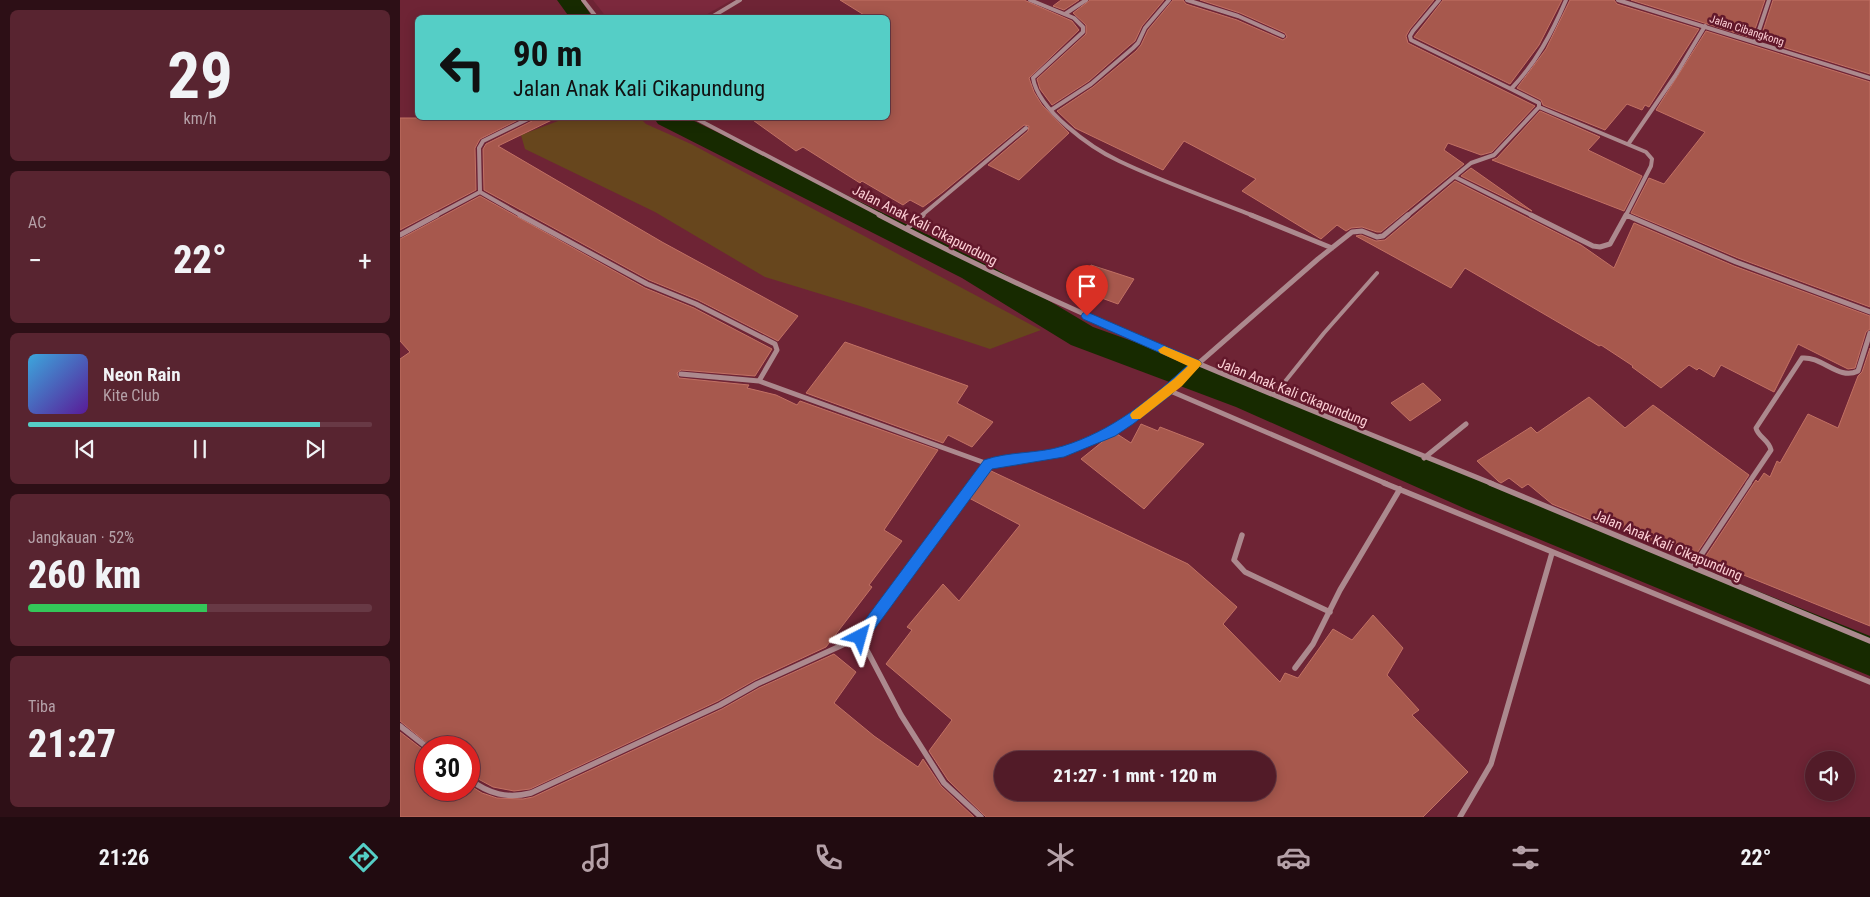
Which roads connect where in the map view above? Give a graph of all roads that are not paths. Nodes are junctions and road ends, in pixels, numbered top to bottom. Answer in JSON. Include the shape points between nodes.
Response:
{"nodes":[{"id":1,"x":583,"y":0,"type":"edge"},
{"id":2,"x":740,"y":0,"type":"edge"},
{"id":3,"x":1030,"y":0,"type":"edge"},
{"id":4,"x":1086,"y":0,"type":"edge"},
{"id":5,"x":1169,"y":0,"type":"edge"},
{"id":6,"x":1187,"y":0,"type":"edge"},
{"id":7,"x":1439,"y":0,"type":"edge"},
{"id":8,"x":1566,"y":0,"type":"edge"},
{"id":9,"x":1618,"y":0,"type":"edge"},
{"id":10,"x":1769,"y":0,"type":"edge"},
{"id":11,"x":1065,"y":14,"type":"junction"},
{"id":12,"x":595,"y":15,"type":"edge"},
{"id":13,"x":715,"y":15,"type":"edge"},
{"id":14,"x":1706,"y":26,"type":"junction"},
{"id":15,"x":1283,"y":36,"type":"dead end"},
{"id":16,"x":1755,"y":42,"type":"junction"},
{"id":17,"x":1870,"y":78,"type":"edge"},
{"id":18,"x":1511,"y":89,"type":"junction"},
{"id":19,"x":1539,"y":108,"type":"junction"},
{"id":20,"x":1051,"y":110,"type":"junction"},
{"id":21,"x":526,"y":120,"type":"edge"},
{"id":22,"x":699,"y":120,"type":"edge"},
{"id":23,"x":1026,"y":128,"type":"dead end"},
{"id":24,"x":1629,"y":143,"type":"junction"},
{"id":25,"x":1455,"y":177,"type":"junction"},
{"id":26,"x":480,"y":192,"type":"junction"},
{"id":27,"x":1626,"y":214,"type":"junction"},
{"id":28,"x":906,"y":228,"type":"junction"},
{"id":29,"x":400,"y":235,"type":"edge"},
{"id":30,"x":1332,"y":248,"type":"junction"},
{"id":31,"x":1377,"y":273,"type":"dead end"},
{"id":32,"x":1870,"y":312,"type":"edge"},
{"id":33,"x":1870,"y":333,"type":"edge"},
{"id":34,"x":1196,"y":364,"type":"junction"},
{"id":35,"x":681,"y":374,"type":"dead end"},
{"id":36,"x":759,"y":381,"type":"junction"},
{"id":37,"x":1168,"y":390,"type":"junction"},
{"id":38,"x":1271,"y":394,"type":"junction"},
{"id":39,"x":1466,"y":424,"type":"dead end"},
{"id":40,"x":1424,"y":458,"type":"junction"},
{"id":41,"x":988,"y":464,"type":"junction"},
{"id":42,"x":1400,"y":489,"type":"junction"},
{"id":43,"x":1242,"y":535,"type":"dead end"},
{"id":44,"x":1552,"y":553,"type":"junction"},
{"id":45,"x":1693,"y":567,"type":"junction"},
{"id":46,"x":1330,"y":612,"type":"junction"},
{"id":47,"x":860,"y":637,"type":"junction"},
{"id":48,"x":1870,"y":641,"type":"edge"},
{"id":49,"x":1295,"y":668,"type":"dead end"},
{"id":50,"x":1870,"y":682,"type":"edge"},
{"id":51,"x":400,"y":726,"type":"edge"},
{"id":52,"x":415,"y":738,"type":"edge"},
{"id":53,"x":480,"y":788,"type":"edge"},
{"id":54,"x":981,"y":817,"type":"edge"},
{"id":55,"x":1460,"y":817,"type":"edge"}],
"edges":[{"from":1,"to":12,"type":"street"},
{"from":2,"to":13,"type":"street"},
{"from":3,"to":11,"type":"street"},
{"from":4,"to":11,"type":"street"},
{"from":5,"to":20,"type":"street","via":[[1133,48],[1091,84]]},
{"from":6,"to":15,"type":"street","via":[[1238,16]]},
{"from":7,"to":18,"type":"street","via":[[1412,32],[1411,40]]},
{"from":8,"to":18,"type":"street","via":[[1549,40]]},
{"from":9,"to":14,"type":"street","name":"Jalan Cibangkong"},
{"from":10,"to":16,"type":"street"},
{"from":11,"to":20,"type":"street","via":[[1080,23],[1083,32],[1033,78],[1032,83]]},
{"from":14,"to":16,"type":"street","name":"Jalan Cibangkong"},
{"from":14,"to":24,"type":"street"},
{"from":16,"to":17,"type":"street","name":"Jalan Cibangkong"},
{"from":18,"to":19,"type":"street","via":[[1539,103]]},
{"from":19,"to":24,"type":"street"},
{"from":19,"to":25,"type":"street","via":[[1494,155],[1474,161]]},
{"from":20,"to":30,"type":"street","via":[[1105,155]]},
{"from":21,"to":26,"type":"street","via":[[486,138],[480,144]]},
{"from":22,"to":28,"type":"street","name":"Jalan Anak Kali Cikapundung"},
{"from":23,"to":28,"type":"street"},
{"from":24,"to":27,"type":"street","via":[[1652,159]]},
{"from":25,"to":27,"type":"street","via":[[1593,246],[1610,244]]},
{"from":25,"to":30,"type":"street","via":[[1387,233],[1379,237],[1356,231]]},
{"from":26,"to":29,"type":"street"},
{"from":26,"to":36,"type":"street","via":[[622,270],[775,344],[775,356]]},
{"from":27,"to":32,"type":"street","via":[[1736,262]]},
{"from":28,"to":34,"type":"street","name":"Jalan Anak Kali Cikapundung","via":[[959,257]]},
{"from":30,"to":34,"type":"street"},
{"from":31,"to":38,"type":"lane"},
{"from":33,"to":45,"type":"street","via":[[1858,371],[1854,374],[1848,375],[1812,358],[1802,358],[1756,428],[1770,444],[1771,450]]},
{"from":34,"to":37,"type":"street"},
{"from":34,"to":38,"type":"street","name":"Jalan Anak Kali Cikapundung"},
{"from":35,"to":36,"type":"street"},
{"from":36,"to":41,"type":"street"},
{"from":37,"to":41,"type":"street","via":[[1129,421],[1084,444],[1064,452]]},
{"from":37,"to":42,"type":"street"},
{"from":38,"to":40,"type":"street","name":"Jalan Anak Kali Cikapundung"},
{"from":39,"to":40,"type":"street"},
{"from":40,"to":45,"type":"street","name":"Jalan Anak Kali Cikapundung"},
{"from":41,"to":47,"type":"street"},
{"from":42,"to":44,"type":"street"},
{"from":42,"to":46,"type":"street"},
{"from":43,"to":46,"type":"street","via":[[1234,560],[1245,572]]},
{"from":44,"to":50,"type":"street"},
{"from":44,"to":55,"type":"street","via":[[1491,764]]},
{"from":45,"to":48,"type":"street","name":"Jalan Anak Kali Cikapundung"},
{"from":46,"to":49,"type":"street","via":[[1313,644]]},
{"from":47,"to":53,"type":"street","via":[[531,793],[516,798]]},
{"from":47,"to":54,"type":"street","via":[[901,715],[944,783]]},
{"from":51,"to":52,"type":"street"}]}
